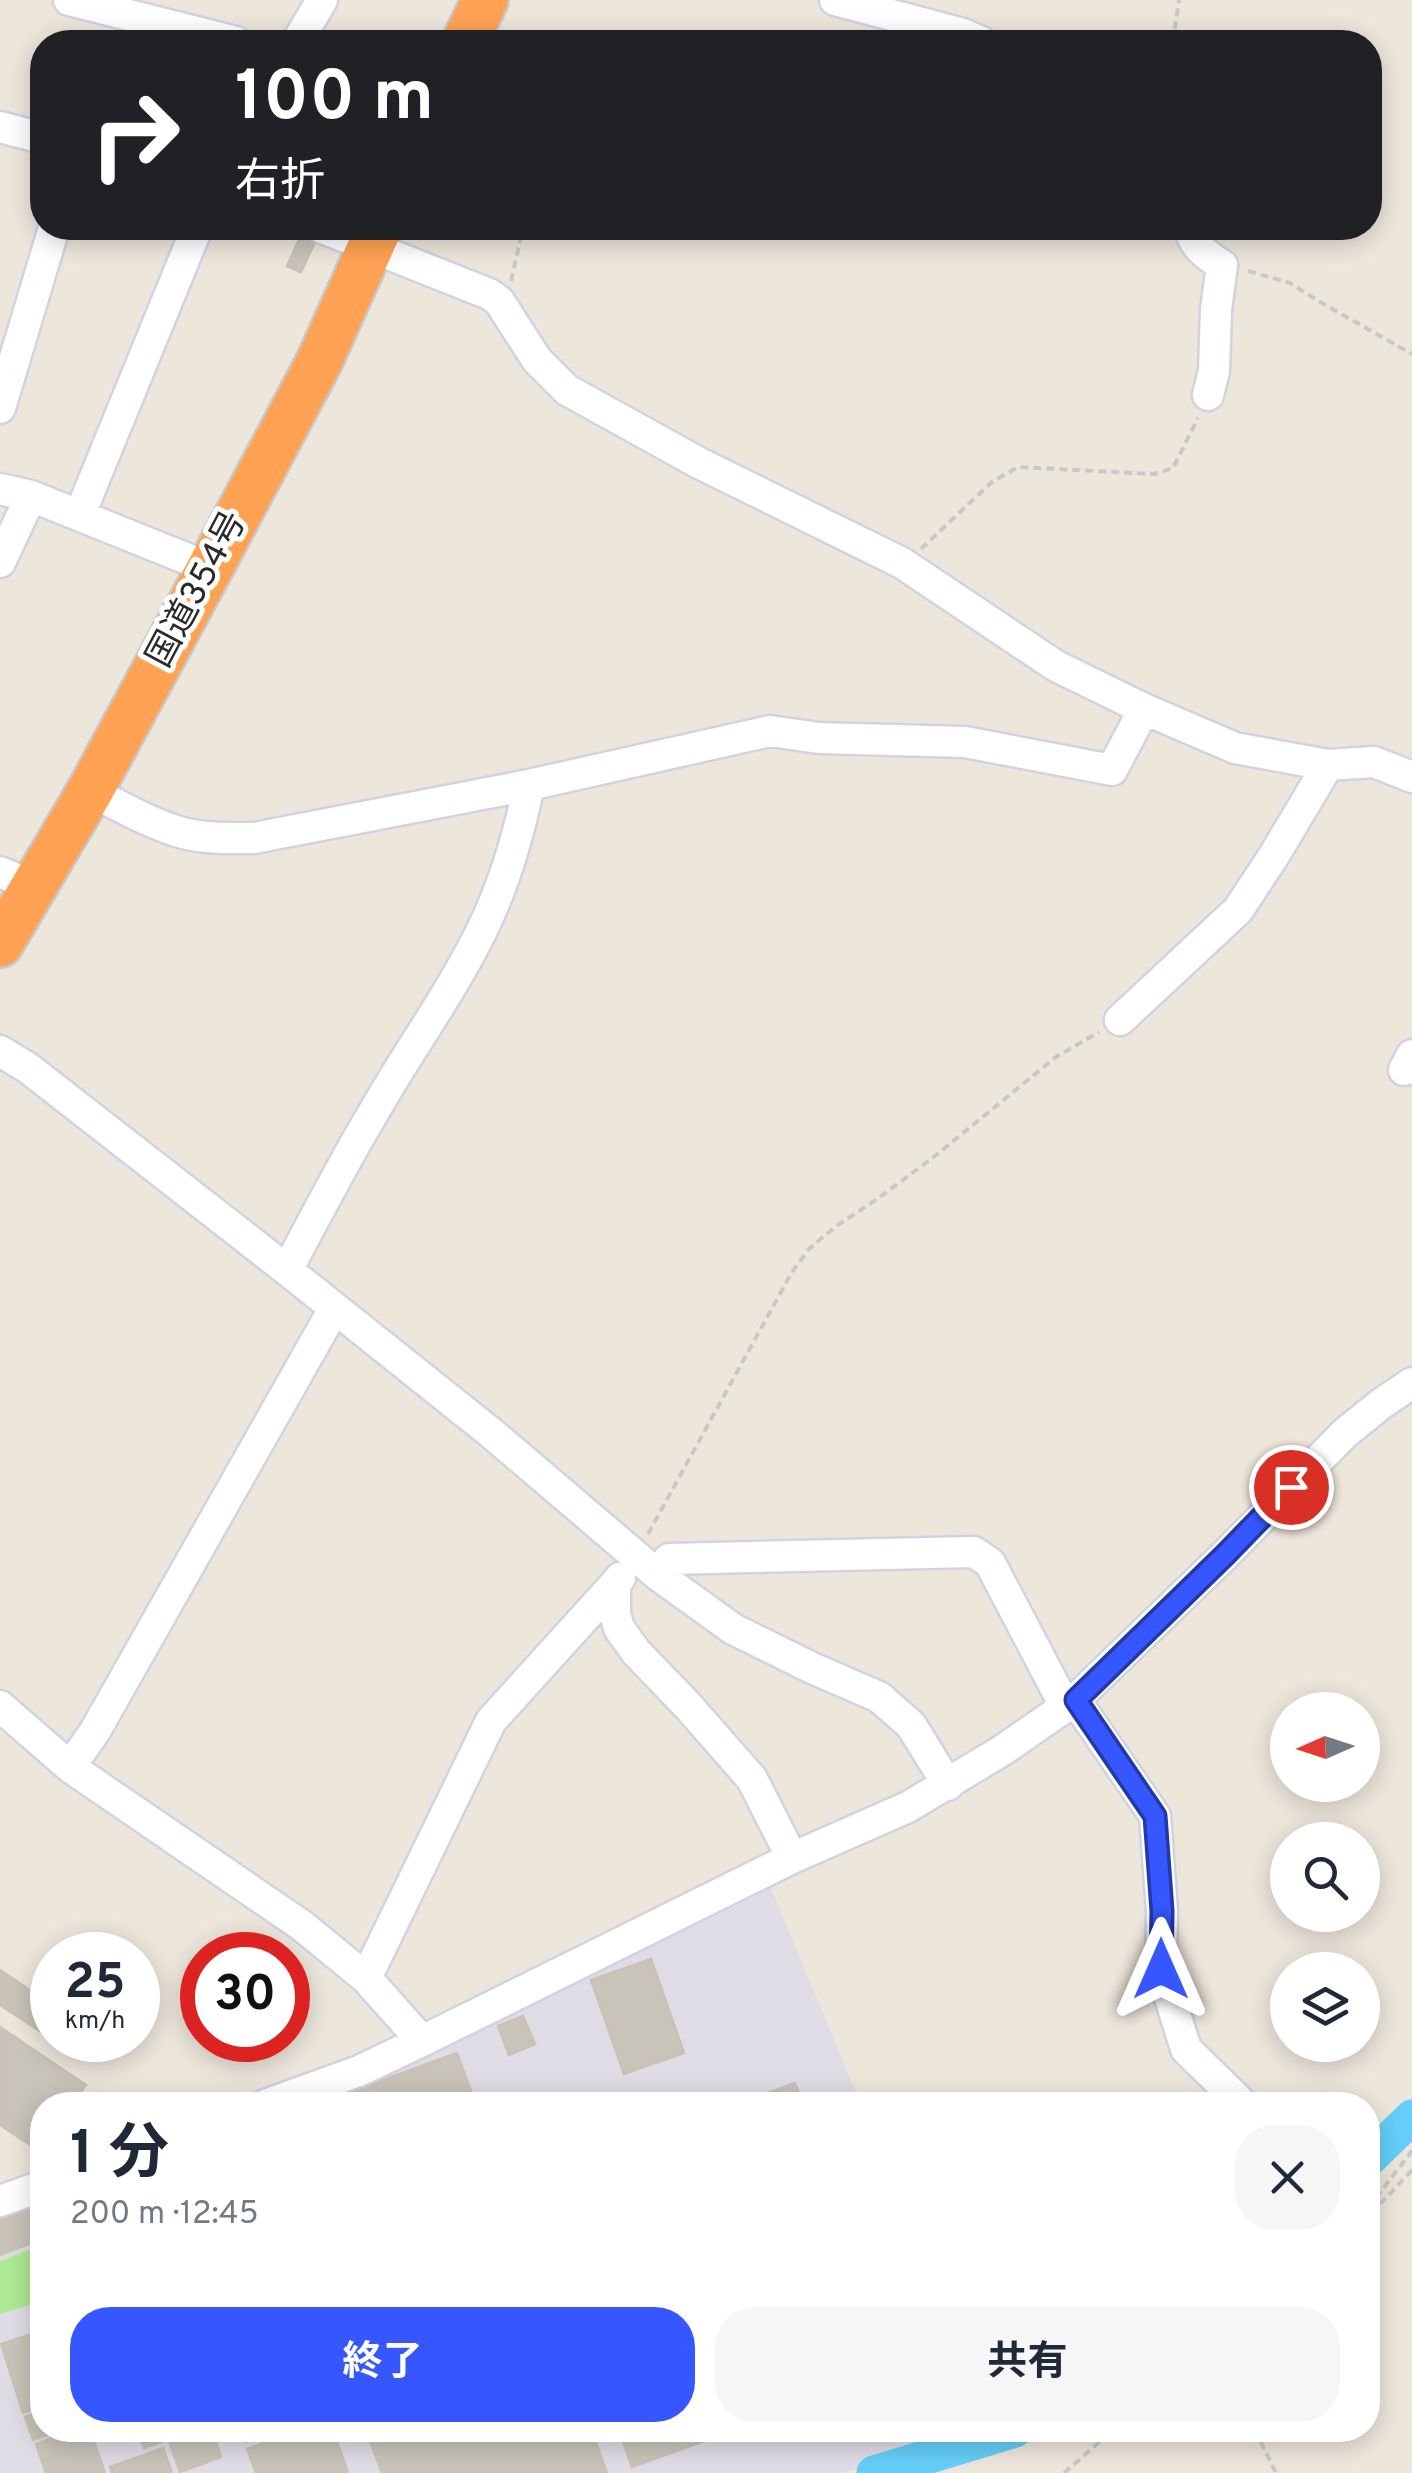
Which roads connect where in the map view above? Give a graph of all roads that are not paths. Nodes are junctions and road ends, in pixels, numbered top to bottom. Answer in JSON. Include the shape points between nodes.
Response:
{"nodes":[{"id":1,"x":70,"y":0,"type":"edge"},
{"id":2,"x":322,"y":0,"type":"edge"},
{"id":3,"x":485,"y":0,"type":"edge"},
{"id":4,"x":835,"y":0,"type":"edge"},
{"id":5,"x":189,"y":30,"type":"edge"},
{"id":6,"x":304,"y":30,"type":"edge"},
{"id":7,"x":471,"y":30,"type":"edge"},
{"id":8,"x":947,"y":30,"type":"edge"},
{"id":9,"x":0,"y":127,"type":"edge"},
{"id":10,"x":30,"y":135,"type":"edge"},
{"id":11,"x":50,"y":240,"type":"edge"},
{"id":12,"x":192,"y":240,"type":"edge"},
{"id":13,"x":373,"y":240,"type":"edge"},
{"id":14,"x":378,"y":240,"type":"edge"},
{"id":15,"x":1194,"y":240,"type":"edge"},
{"id":16,"x":1208,"y":395,"type":"road end"},
{"id":17,"x":0,"y":408,"type":"edge"},
{"id":18,"x":0,"y":489,"type":"edge"},
{"id":19,"x":31,"y":496,"type":"junction"},
{"id":20,"x":80,"y":514,"type":"junction"},
{"id":21,"x":0,"y":562,"type":"edge"},
{"id":22,"x":210,"y":568,"type":"junction"},
{"id":23,"x":1144,"y":708,"type":"junction"},
{"id":24,"x":1328,"y":766,"type":"junction"},
{"id":25,"x":1412,"y":777,"type":"edge"},
{"id":26,"x":529,"y":785,"type":"junction"},
{"id":27,"x":90,"y":792,"type":"junction"},
{"id":28,"x":18,"y":879,"type":"edge"},
{"id":29,"x":0,"y":944,"type":"edge"},
{"id":30,"x":1120,"y":1020,"type":"road end"},
{"id":31,"x":0,"y":1051,"type":"edge"},
{"id":32,"x":287,"y":1270,"type":"junction"},
{"id":33,"x":334,"y":1309,"type":"junction"},
{"id":34,"x":1412,"y":1383,"type":"edge"},
{"id":35,"x":647,"y":1566,"type":"junction"},
{"id":36,"x":615,"y":1584,"type":"junction"},
{"id":37,"x":1070,"y":1703,"type":"junction"},
{"id":38,"x":0,"y":1706,"type":"edge"},
{"id":39,"x":70,"y":1767,"type":"junction"},
{"id":40,"x":948,"y":1784,"type":"junction"},
{"id":41,"x":792,"y":1858,"type":"junction"},
{"id":42,"x":366,"y":1978,"type":"junction"},
{"id":43,"x":422,"y":2041,"type":"junction"},
{"id":44,"x":301,"y":2092,"type":"edge"},
{"id":45,"x":1230,"y":2092,"type":"edge"},
{"id":46,"x":30,"y":2191,"type":"edge"},
{"id":47,"x":0,"y":2202,"type":"edge"}],
"edges":[{"from":1,"to":5,"type":"street"},
{"from":2,"to":6,"type":"street"},
{"from":3,"to":7,"type":"highway"},
{"from":4,"to":8,"type":"street"},
{"from":9,"to":10,"type":"street"},
{"from":11,"to":17,"type":"street"},
{"from":12,"to":20,"type":"street"},
{"from":13,"to":22,"type":"highway","name":"国道354号","via":[[319,362]]},
{"from":14,"to":23,"type":"street","via":[[490,294],[536,360],[567,390],[902,564],[1056,666]]},
{"from":15,"to":16,"type":"street","via":[[1222,266]]},
{"from":18,"to":19,"type":"street"},
{"from":19,"to":20,"type":"street"},
{"from":19,"to":21,"type":"street"},
{"from":20,"to":22,"type":"street"},
{"from":22,"to":27,"type":"highway","name":"国道354号"},
{"from":23,"to":24,"type":"street","via":[[1235,748]]},
{"from":23,"to":26,"type":"street","via":[[1112,770],[965,742],[770,731]]},
{"from":24,"to":25,"type":"street","via":[[1374,762]]},
{"from":24,"to":30,"type":"street","via":[[1238,910]]},
{"from":26,"to":27,"type":"street","via":[[254,838],[183,833]]},
{"from":26,"to":32,"type":"street","via":[[483,928]]},
{"from":27,"to":28,"type":"highway","name":"国道354号"},
{"from":28,"to":29,"type":"highway","name":"国道354号"},
{"from":31,"to":32,"type":"street"},
{"from":32,"to":33,"type":"street"},
{"from":33,"to":35,"type":"street"},
{"from":33,"to":39,"type":"street"},
{"from":34,"to":37,"type":"street","via":[[1345,1434]]},
{"from":35,"to":36,"type":"street"},
{"from":35,"to":37,"type":"street","via":[[669,1559],[974,1552],[990,1563]]},
{"from":35,"to":40,"type":"street","via":[[733,1629],[879,1697],[911,1725]]},
{"from":36,"to":41,"type":"street","via":[[619,1628],[752,1779]]},
{"from":36,"to":42,"type":"street","via":[[491,1721]]},
{"from":37,"to":40,"type":"street"},
{"from":37,"to":45,"type":"street","via":[[1155,1816],[1161,1969],[1186,2049]]},
{"from":38,"to":39,"type":"street"},
{"from":39,"to":42,"type":"street","via":[[301,1925]]},
{"from":40,"to":41,"type":"street"},
{"from":41,"to":43,"type":"street"},
{"from":42,"to":43,"type":"street"},
{"from":43,"to":44,"type":"street"},
{"from":46,"to":47,"type":"street"}]}
